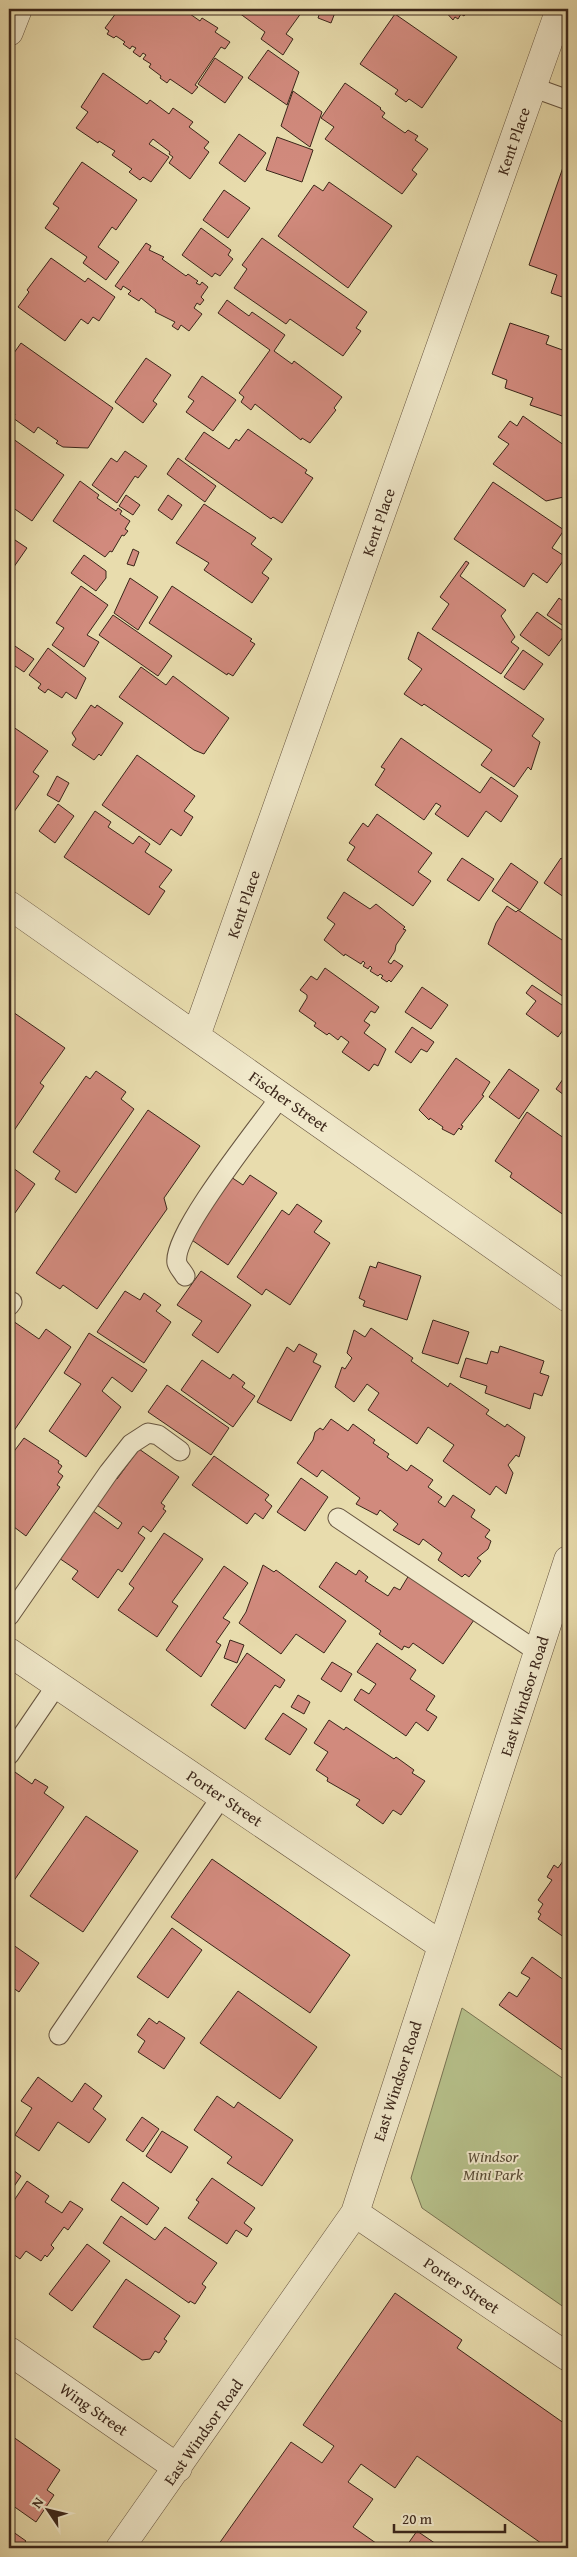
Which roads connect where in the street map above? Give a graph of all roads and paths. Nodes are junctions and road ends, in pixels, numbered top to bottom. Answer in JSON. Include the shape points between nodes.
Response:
{"nodes":[{"id":1,"x":18,"y":9,"type":"edge"},
{"id":2,"x":560,"y":9,"type":"edge"},
{"id":3,"x":9,"y":32,"type":"edge"},
{"id":4,"x":532,"y":87,"type":"junction"},
{"id":5,"x":568,"y":100,"type":"edge"},
{"id":6,"x":9,"y":905,"type":"edge"},
{"id":7,"x":196,"y":1036,"type":"junction"},
{"id":8,"x":281,"y":1096,"type":"junction"},
{"id":9,"x":185,"y":1276,"type":"dead end"},
{"id":10,"x":568,"y":1298,"type":"edge"},
{"id":11,"x":180,"y":1451,"type":"dead end"},
{"id":12,"x":338,"y":1518,"type":"dead end"},
{"id":13,"x":568,"y":1560,"type":"edge"},
{"id":14,"x":9,"y":1616,"type":"edge"},
{"id":15,"x":9,"y":1652,"type":"edge"},
{"id":16,"x":538,"y":1652,"type":"junction"},
{"id":17,"x":56,"y":1686,"type":"junction"},
{"id":18,"x":9,"y":1755,"type":"edge"},
{"id":19,"x":222,"y":1796,"type":"junction"},
{"id":20,"x":441,"y":1945,"type":"junction"},
{"id":21,"x":59,"y":2035,"type":"dead end"},
{"id":22,"x":355,"y":2213,"type":"junction"},
{"id":23,"x":9,"y":2351,"type":"edge"},
{"id":24,"x":568,"y":2357,"type":"edge"},
{"id":25,"x":178,"y":2468,"type":"junction"},
{"id":26,"x":120,"y":2548,"type":"edge"}],
"edges":[{"from":1,"to":3,"type":"street"},
{"from":2,"to":4,"type":"street","name":"Kent Place"},
{"from":4,"to":5,"type":"lane"},
{"from":4,"to":7,"type":"street","name":"Kent Place"},
{"from":6,"to":7,"type":"street","name":"Fischer Street"},
{"from":7,"to":8,"type":"street","name":"Fischer Street"},
{"from":8,"to":9,"type":"lane","via":[[216,1185],[180,1242],[177,1262]]},
{"from":8,"to":10,"type":"street","name":"Fischer Street"},
{"from":11,"to":14,"type":"lane","via":[[148,1433],[131,1444]]},
{"from":12,"to":16,"type":"lane"},
{"from":13,"to":16,"type":"street","name":"East Windsor Road"},
{"from":15,"to":17,"type":"street","name":"Porter Street"},
{"from":16,"to":20,"type":"street","name":"East Windsor Road"},
{"from":17,"to":18,"type":"lane"},
{"from":17,"to":19,"type":"street","name":"Porter Street"},
{"from":19,"to":20,"type":"street","name":"Porter Street"},
{"from":19,"to":21,"type":"lane"},
{"from":20,"to":22,"type":"street","name":"East Windsor Road"},
{"from":22,"to":24,"type":"street","name":"Porter Street"},
{"from":22,"to":25,"type":"street","name":"East Windsor Road"},
{"from":23,"to":25,"type":"street","name":"Wing Street"},
{"from":25,"to":26,"type":"street","name":"East Windsor Road"}]}
